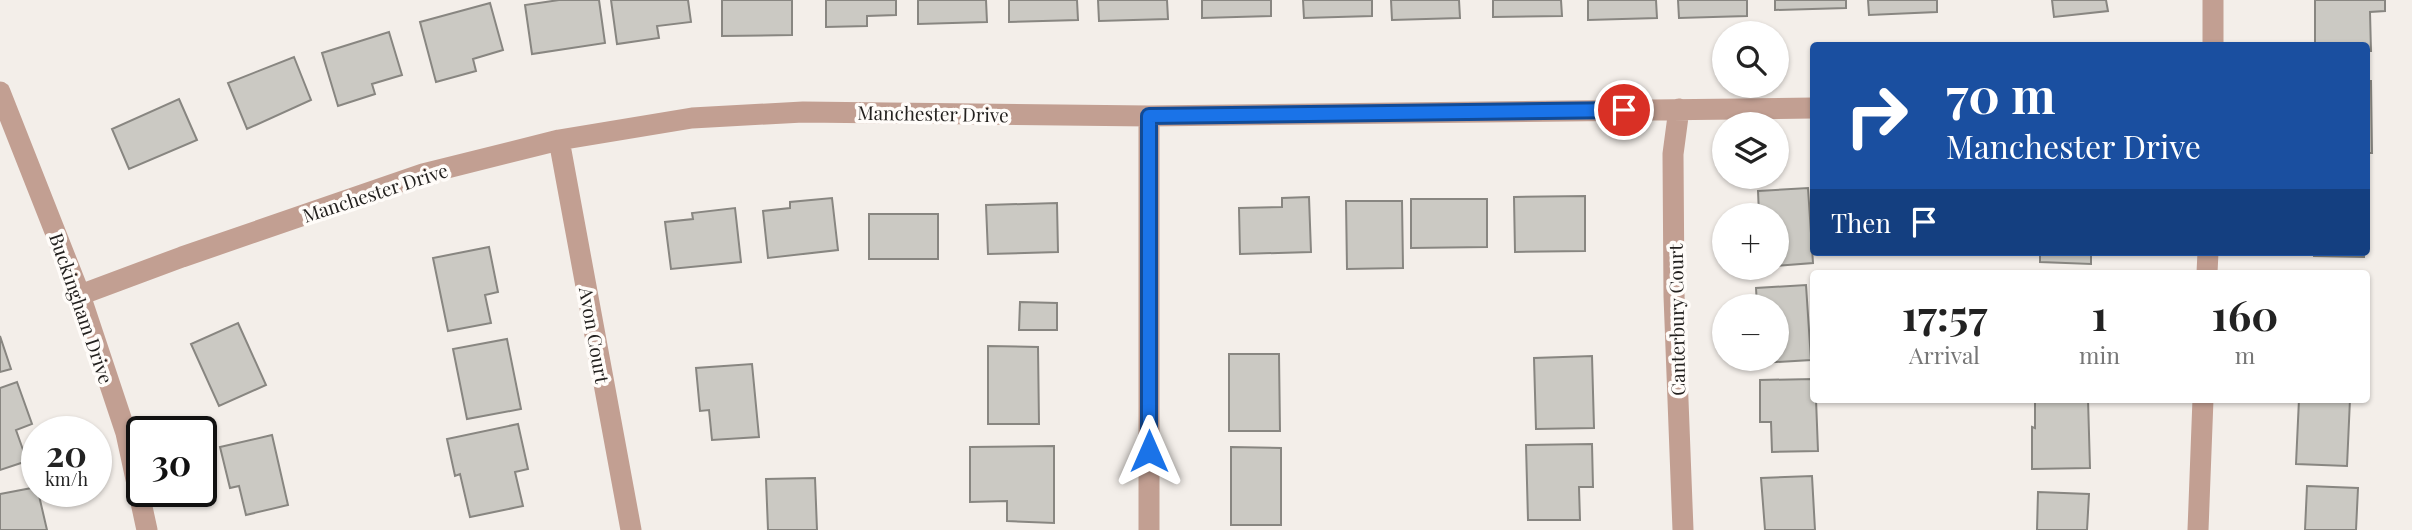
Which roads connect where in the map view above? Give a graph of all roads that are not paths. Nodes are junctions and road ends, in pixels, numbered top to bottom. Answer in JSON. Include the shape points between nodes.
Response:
{"nodes":[{"id":1,"x":2213,"y":0,"type":"edge"},
{"id":2,"x":2213,"y":42,"type":"edge"},
{"id":3,"x":0,"y":92,"type":"edge"},
{"id":4,"x":1810,"y":108,"type":"edge"},
{"id":5,"x":1679,"y":109,"type":"junction"},
{"id":6,"x":1149,"y":116,"type":"junction"},
{"id":7,"x":559,"y":140,"type":"junction"},
{"id":8,"x":80,"y":295,"type":"junction"},
{"id":9,"x":2203,"y":403,"type":"edge"},
{"id":10,"x":147,"y":530,"type":"edge"},
{"id":11,"x":631,"y":530,"type":"edge"},
{"id":12,"x":1149,"y":530,"type":"edge"},
{"id":13,"x":1683,"y":530,"type":"edge"},
{"id":14,"x":2198,"y":530,"type":"edge"}],
"edges":[{"from":1,"to":2,"type":"street"},
{"from":3,"to":8,"type":"street","name":"Buckingham Drive"},
{"from":4,"to":5,"type":"street","name":"Manchester Drive"},
{"from":5,"to":6,"type":"street","name":"Manchester Drive"},
{"from":5,"to":13,"type":"street","name":"Canterbury Court","via":[[1673,154],[1674,283]]},
{"from":6,"to":7,"type":"street","name":"Manchester Drive","via":[[750,114],[692,118]]},
{"from":6,"to":12,"type":"street"},
{"from":7,"to":8,"type":"street","name":"Manchester Drive","via":[[424,174]]},
{"from":7,"to":11,"type":"street","name":"Avon Court"},
{"from":8,"to":10,"type":"street","name":"Buckingham Drive","via":[[126,433]]},
{"from":9,"to":14,"type":"street"}]}
